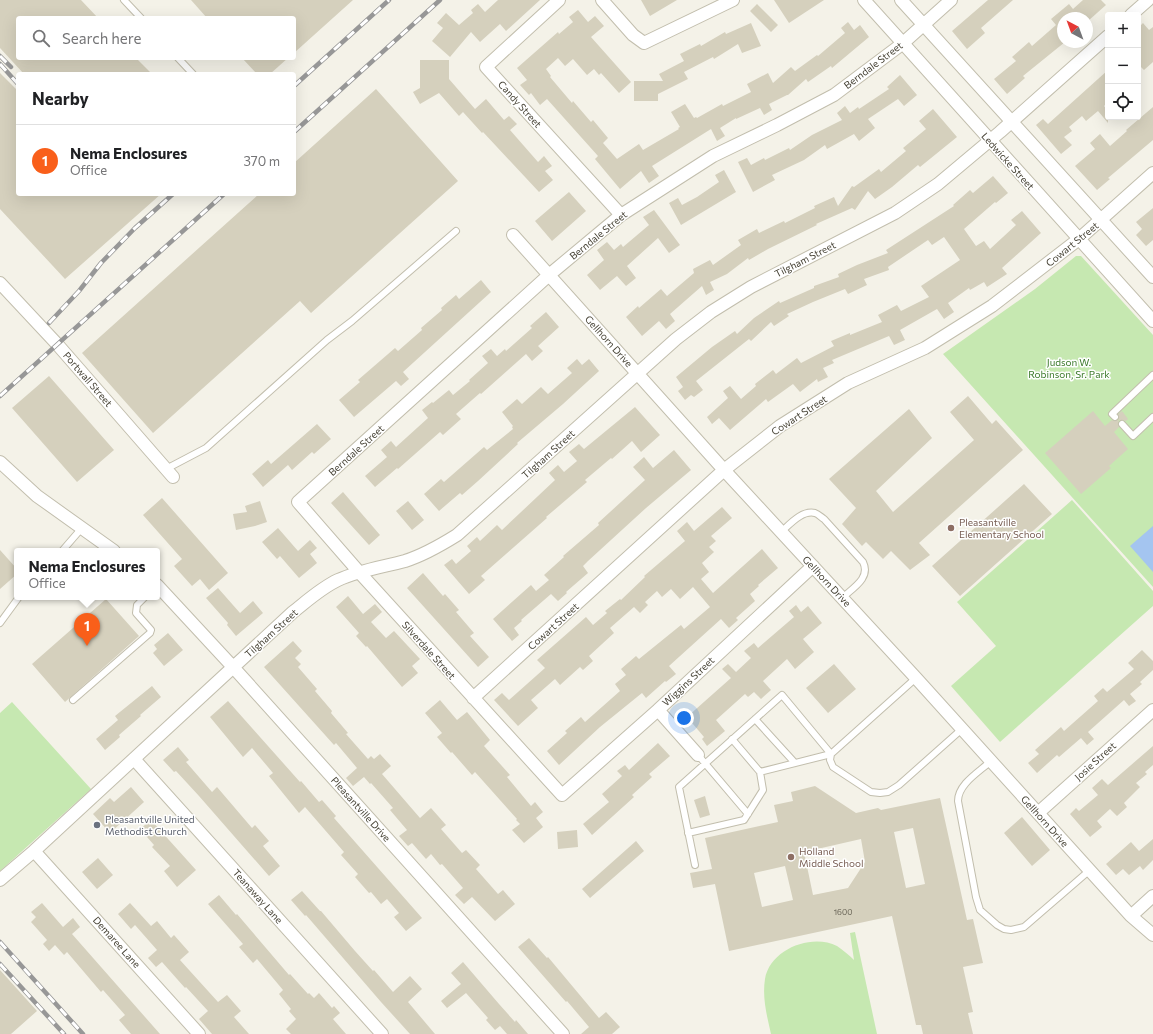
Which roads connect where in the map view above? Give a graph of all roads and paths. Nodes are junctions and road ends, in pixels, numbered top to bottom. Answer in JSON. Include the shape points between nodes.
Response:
{"nodes":[{"id":1,"x":124,"y":0,"type":"edge"},
{"id":2,"x":559,"y":0,"type":"edge"},
{"id":3,"x":602,"y":0,"type":"edge"},
{"id":4,"x":733,"y":0,"type":"edge"},
{"id":5,"x":864,"y":0,"type":"edge"},
{"id":6,"x":901,"y":0,"type":"edge"},
{"id":7,"x":951,"y":0,"type":"edge"},
{"id":8,"x":1148,"y":0,"type":"edge"},
{"id":9,"x":1134,"y":12,"type":"edge"},
{"id":10,"x":139,"y":16,"type":"edge"},
{"id":11,"x":923,"y":25,"type":"junction"},
{"id":12,"x":1105,"y":39,"type":"edge"},
{"id":13,"x":902,"y":44,"type":"junction"},
{"id":14,"x":180,"y":60,"type":"edge"},
{"id":15,"x":191,"y":72,"type":"edge"},
{"id":16,"x":1012,"y":122,"type":"junction"},
{"id":17,"x":990,"y":141,"type":"junction"},
{"id":18,"x":1153,"y":173,"type":"edge"},
{"id":19,"x":620,"y":215,"type":"junction"},
{"id":20,"x":1101,"y":220,"type":"junction"},
{"id":21,"x":456,"y":231,"type":"dead end"},
{"id":22,"x":513,"y":235,"type":"dead end"},
{"id":23,"x":1079,"y":239,"type":"junction"},
{"id":24,"x":549,"y":275,"type":"junction"},
{"id":25,"x":1153,"y":277,"type":"edge"},
{"id":26,"x":0,"y":283,"type":"edge"},
{"id":27,"x":1153,"y":321,"type":"edge"},
{"id":28,"x":637,"y":373,"type":"junction"},
{"id":29,"x":1153,"y":375,"type":"edge"},
{"id":30,"x":1115,"y":417,"type":"dead end"},
{"id":31,"x":1153,"y":417,"type":"edge"},
{"id":32,"x":1122,"y":424,"type":"dead end"},
{"id":33,"x":0,"y":462,"type":"edge"},
{"id":34,"x":724,"y":470,"type":"junction"},
{"id":35,"x":170,"y":473,"type":"joint"},
{"id":36,"x":298,"y":502,"type":"joint"},
{"id":37,"x":81,"y":528,"type":"junction"},
{"id":38,"x":781,"y":532,"type":"junction"},
{"id":39,"x":64,"y":548,"type":"edge"},
{"id":40,"x":110,"y":548,"type":"edge"},
{"id":41,"x":812,"y":566,"type":"junction"},
{"id":42,"x":359,"y":572,"type":"junction"},
{"id":43,"x":160,"y":588,"type":"edge"},
{"id":44,"x":842,"y":598,"type":"junction"},
{"id":45,"x":17,"y":600,"type":"edge"},
{"id":46,"x":141,"y":600,"type":"edge"},
{"id":47,"x":0,"y":623,"type":"edge"},
{"id":48,"x":234,"y":667,"type":"junction"},
{"id":49,"x":916,"y":678,"type":"junction"},
{"id":50,"x":473,"y":698,"type":"junction"},
{"id":51,"x":73,"y":700,"type":"dead end"},
{"id":52,"x":658,"y":710,"type":"junction"},
{"id":53,"x":1153,"y":710,"type":"edge"},
{"id":54,"x":755,"y":719,"type":"junction"},
{"id":55,"x":962,"y":729,"type":"junction"},
{"id":56,"x":732,"y":740,"type":"junction"},
{"id":57,"x":831,"y":754,"type":"junction"},
{"id":58,"x":134,"y":759,"type":"junction"},
{"id":59,"x":701,"y":760,"type":"junction"},
{"id":60,"x":991,"y":761,"type":"junction"},
{"id":61,"x":795,"y":763,"type":"junction"},
{"id":62,"x":760,"y":772,"type":"junction"},
{"id":63,"x":562,"y":795,"type":"joint"},
{"id":64,"x":1038,"y":813,"type":"junction"},
{"id":65,"x":748,"y":814,"type":"junction"},
{"id":66,"x":688,"y":833,"type":"junction"},
{"id":67,"x":34,"y":850,"type":"junction"},
{"id":68,"x":695,"y":865,"type":"dead end"},
{"id":69,"x":1090,"y":870,"type":"junction"},
{"id":70,"x":0,"y":880,"type":"edge"},
{"id":71,"x":1153,"y":896,"type":"edge"},
{"id":72,"x":1130,"y":916,"type":"junction"},
{"id":73,"x":1142,"y":925,"type":"junction"},
{"id":74,"x":1153,"y":934,"type":"edge"},
{"id":75,"x":1153,"y":941,"type":"edge"},
{"id":76,"x":199,"y":1034,"type":"edge"},
{"id":77,"x":382,"y":1034,"type":"edge"},
{"id":78,"x":563,"y":1034,"type":"edge"}],
"edges":[{"from":1,"to":10,"type":"lane"},
{"from":2,"to":19,"type":"street","name":"Candy Street","via":[[486,67]]},
{"from":3,"to":4,"type":"street","via":[[633,35],[644,43]]},
{"from":5,"to":13,"type":"street","name":"Ledwicke Street"},
{"from":6,"to":11,"type":"street"},
{"from":7,"to":11,"type":"street","name":"Berndale Street"},
{"from":8,"to":9,"type":"street"},
{"from":11,"to":13,"type":"street","name":"Berndale Street"},
{"from":11,"to":16,"type":"street"},
{"from":12,"to":16,"type":"street","name":"Tilgham Street"},
{"from":13,"to":17,"type":"street","name":"Ledwicke Street"},
{"from":13,"to":19,"type":"street","name":"Berndale Street","via":[[834,95],[713,156]]},
{"from":14,"to":15,"type":"lane"},
{"from":16,"to":17,"type":"street","name":"Tilgham Street"},
{"from":16,"to":20,"type":"street"},
{"from":17,"to":23,"type":"street","name":"Ledwicke Street"},
{"from":17,"to":28,"type":"street","name":"Tilgham Street","via":[[938,184],[895,213],[751,288],[712,312]]},
{"from":18,"to":20,"type":"street","name":"Cowart Street"},
{"from":19,"to":24,"type":"street","name":"Berndale Street"},
{"from":20,"to":23,"type":"street","name":"Cowart Street"},
{"from":20,"to":25,"type":"street"},
{"from":21,"to":35,"type":"lane","via":[[327,340],[206,448]]},
{"from":22,"to":24,"type":"street","name":"Gellhorn Drive"},
{"from":23,"to":27,"type":"street","name":"Ledwicke Street"},
{"from":23,"to":34,"type":"street","name":"Cowart Street","via":[[992,306],[925,348],[848,383],[780,426]]},
{"from":24,"to":28,"type":"street","name":"Gellhorn Drive"},
{"from":24,"to":36,"type":"street","name":"Berndale Street"},
{"from":26,"to":35,"type":"street","name":"Portwall Street","via":[[58,344]]},
{"from":28,"to":34,"type":"street","name":"Gellhorn Drive"},
{"from":28,"to":42,"type":"street","name":"Tilgham Street","via":[[457,535],[425,553]]},
{"from":29,"to":30,"type":"lane","via":[[1112,414]]},
{"from":31,"to":32,"type":"lane","via":[[1133,436]]},
{"from":33,"to":37,"type":"street","via":[[36,496]]},
{"from":34,"to":38,"type":"street","name":"Gellhorn Drive"},
{"from":34,"to":50,"type":"street","name":"Cowart Street"},
{"from":36,"to":42,"type":"street","name":"Silverdale Street"},
{"from":37,"to":39,"type":"lane"},
{"from":37,"to":40,"type":"street"},
{"from":38,"to":41,"type":"street","name":"Gellhorn Drive"},
{"from":38,"to":44,"type":"lane","via":[[799,516],[807,513],[816,513],[824,519],[865,567],[865,575],[860,583]]},
{"from":41,"to":44,"type":"street","name":"Gellhorn Drive"},
{"from":41,"to":52,"type":"street","name":"Wiggins Street"},
{"from":42,"to":48,"type":"street","name":"Tilgham Street","via":[[317,593]]},
{"from":42,"to":50,"type":"street","name":"Silverdale Street"},
{"from":43,"to":48,"type":"street","name":"Pleasantville Drive"},
{"from":44,"to":49,"type":"street","name":"Gellhorn Drive"},
{"from":45,"to":47,"type":"lane"},
{"from":46,"to":51,"type":"lane","via":[[137,605],[136,613],[151,630],[150,633]]},
{"from":48,"to":58,"type":"street","name":"Tilgham Street"},
{"from":48,"to":78,"type":"street","name":"Pleasantville Drive"},
{"from":49,"to":55,"type":"street","name":"Gellhorn Drive"},
{"from":49,"to":57,"type":"lane"},
{"from":50,"to":63,"type":"street","name":"Silverdale Street"},
{"from":52,"to":59,"type":"street"},
{"from":52,"to":63,"type":"street","name":"Wiggins Street"},
{"from":53,"to":64,"type":"street","name":"Josie Street"},
{"from":54,"to":56,"type":"lane"},
{"from":54,"to":57,"type":"lane","via":[[782,695]]},
{"from":54,"to":61,"type":"lane"},
{"from":55,"to":57,"type":"lane","via":[[888,792],[872,792],[833,767]]},
{"from":55,"to":60,"type":"street","name":"Gellhorn Drive"},
{"from":56,"to":59,"type":"lane"},
{"from":56,"to":62,"type":"lane"},
{"from":57,"to":61,"type":"lane"},
{"from":58,"to":67,"type":"street","name":"Tilgham Street"},
{"from":58,"to":77,"type":"street","name":"Teanaway Lane"},
{"from":59,"to":65,"type":"lane"},
{"from":59,"to":66,"type":"lane","via":[[679,787]]},
{"from":60,"to":64,"type":"street","name":"Gellhorn Drive"},
{"from":60,"to":69,"type":"lane","via":[[966,783],[958,795],[980,910],[1004,929],[1024,927]]},
{"from":61,"to":62,"type":"lane"},
{"from":62,"to":65,"type":"lane","via":[[763,790]]},
{"from":64,"to":69,"type":"street","name":"Gellhorn Drive"},
{"from":65,"to":66,"type":"lane","via":[[744,820]]},
{"from":66,"to":68,"type":"lane"},
{"from":67,"to":70,"type":"street","name":"Tilgham Street"},
{"from":67,"to":76,"type":"street","name":"Demaree Lane"},
{"from":69,"to":72,"type":"street","name":"Gellhorn Drive"},
{"from":71,"to":72,"type":"street"},
{"from":72,"to":73,"type":"street","name":"Gellhorn Drive"},
{"from":73,"to":74,"type":"street","name":"Gellhorn Drive"},
{"from":73,"to":75,"type":"street","name":"Gellhorn Drive"}]}
